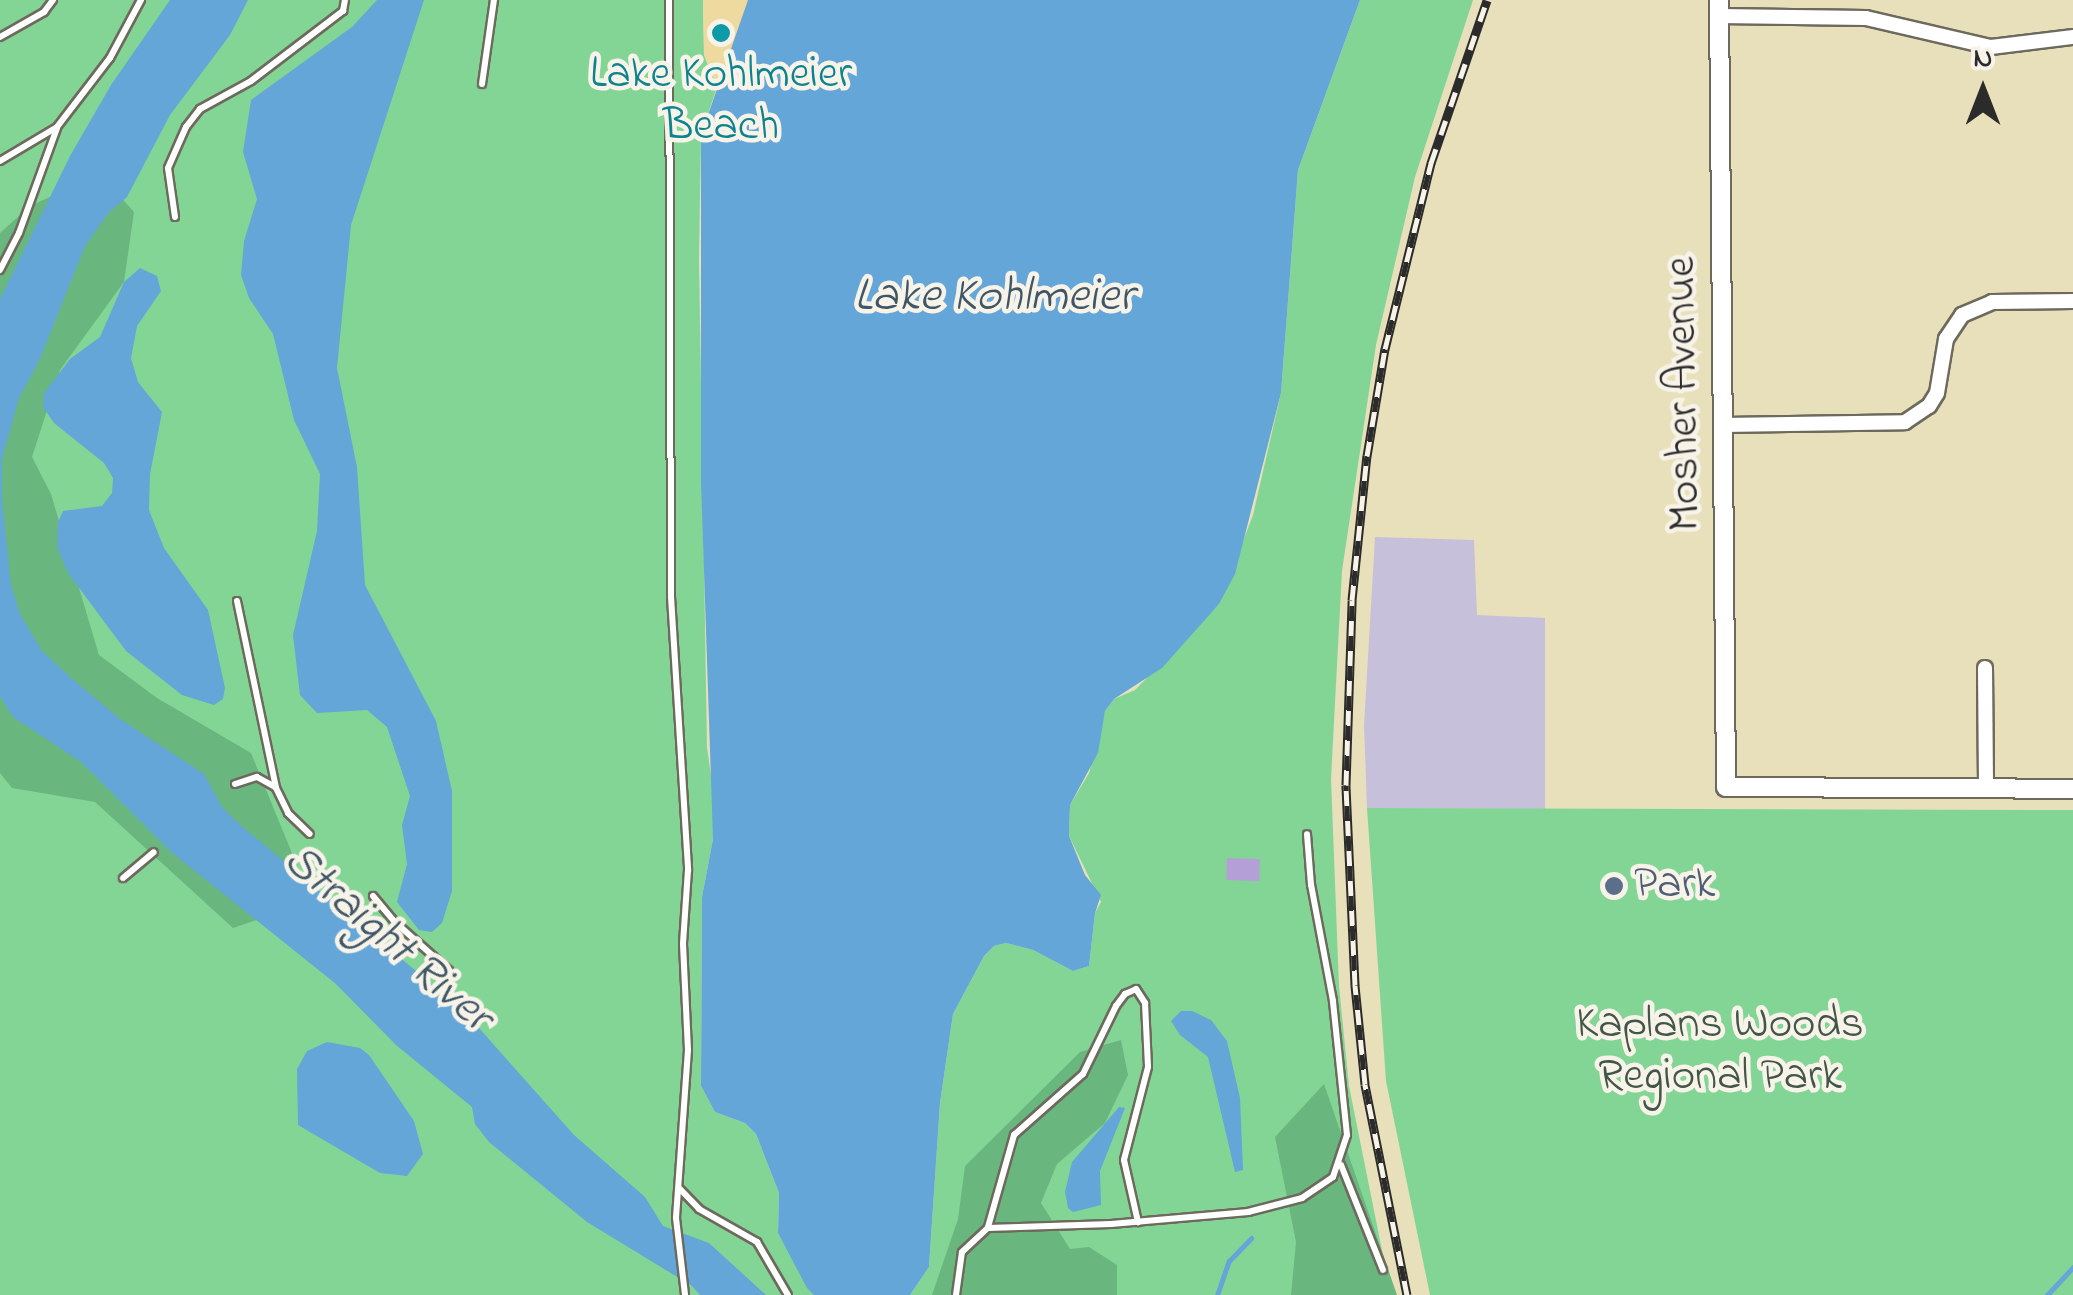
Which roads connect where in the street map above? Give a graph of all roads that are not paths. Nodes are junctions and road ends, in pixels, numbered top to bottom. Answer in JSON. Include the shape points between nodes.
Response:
{"nodes":[{"id":1,"x":53,"y":0,"type":"edge"},
{"id":2,"x":142,"y":0,"type":"edge"},
{"id":3,"x":345,"y":0,"type":"edge"},
{"id":4,"x":494,"y":0,"type":"edge"},
{"id":5,"x":669,"y":0,"type":"edge"},
{"id":6,"x":1719,"y":8,"type":"edge"},
{"id":7,"x":0,"y":37,"type":"edge"},
{"id":8,"x":2073,"y":37,"type":"edge"},
{"id":9,"x":482,"y":84,"type":"dead end"},
{"id":10,"x":57,"y":126,"type":"junction"},
{"id":11,"x":0,"y":161,"type":"edge"},
{"id":12,"x":175,"y":217,"type":"dead end"},
{"id":13,"x":0,"y":270,"type":"edge"},
{"id":14,"x":2073,"y":302,"type":"edge"},
{"id":15,"x":1723,"y":425,"type":"junction"},
{"id":16,"x":237,"y":601,"type":"dead end"},
{"id":17,"x":1984,"y":668,"type":"dead end"},
{"id":18,"x":235,"y":784,"type":"dead end"},
{"id":19,"x":276,"y":788,"type":"junction"},
{"id":20,"x":1986,"y":788,"type":"junction"},
{"id":21,"x":2073,"y":788,"type":"edge"},
{"id":22,"x":310,"y":834,"type":"dead end"},
{"id":23,"x":1307,"y":834,"type":"dead end"},
{"id":24,"x":154,"y":852,"type":"dead end"},
{"id":25,"x":123,"y":878,"type":"dead end"},
{"id":26,"x":373,"y":896,"type":"dead end"},
{"id":27,"x":449,"y":970,"type":"dead end"},
{"id":28,"x":1341,"y":1164,"type":"junction"},
{"id":29,"x":680,"y":1188,"type":"junction"},
{"id":30,"x":1138,"y":1222,"type":"junction"},
{"id":31,"x":988,"y":1228,"type":"junction"},
{"id":32,"x":1383,"y":1270,"type":"dead end"},
{"id":33,"x":685,"y":1292,"type":"edge"},
{"id":34,"x":788,"y":1295,"type":"edge"},
{"id":35,"x":956,"y":1295,"type":"edge"}],
"edges":[{"from":1,"to":7,"type":"lane"},
{"from":2,"to":10,"type":"lane","via":[[110,58]]},
{"from":3,"to":12,"type":"lane","via":[[344,11],[251,82],[200,109],[186,126],[168,168]]},
{"from":4,"to":9,"type":"lane"},
{"from":5,"to":29,"type":"lane","via":[[670,564],[688,853]]},
{"from":6,"to":8,"type":"street","via":[[1866,18],[1991,47]]},
{"from":6,"to":15,"type":"street","name":"Mosher Avenue"},
{"from":10,"to":11,"type":"lane"},
{"from":10,"to":13,"type":"lane"},
{"from":14,"to":15,"type":"street","via":[[1992,302],[1962,315],[1946,340],[1937,393],[1905,422]]},
{"from":15,"to":20,"type":"street","name":"Mosher Avenue","via":[[1726,787]]},
{"from":16,"to":19,"type":"lane"},
{"from":17,"to":20,"type":"street"},
{"from":18,"to":19,"type":"lane","via":[[257,777]]},
{"from":19,"to":22,"type":"lane","via":[[288,813]]},
{"from":20,"to":21,"type":"street"},
{"from":23,"to":28,"type":"lane","via":[[1345,1116]]},
{"from":24,"to":25,"type":"lane"},
{"from":26,"to":27,"type":"lane"},
{"from":28,"to":30,"type":"lane","via":[[1302,1198],[1248,1212]]},
{"from":28,"to":32,"type":"lane"},
{"from":29,"to":33,"type":"lane","via":[[676,1218]]},
{"from":29,"to":34,"type":"lane","via":[[699,1209],[758,1242]]},
{"from":30,"to":31,"type":"lane"},
{"from":30,"to":31,"type":"lane","via":[[1124,1160],[1148,1067],[1145,1003],[1136,989],[1116,1006],[1083,1074],[1014,1135]]},
{"from":31,"to":35,"type":"lane","via":[[962,1252]]}]}
